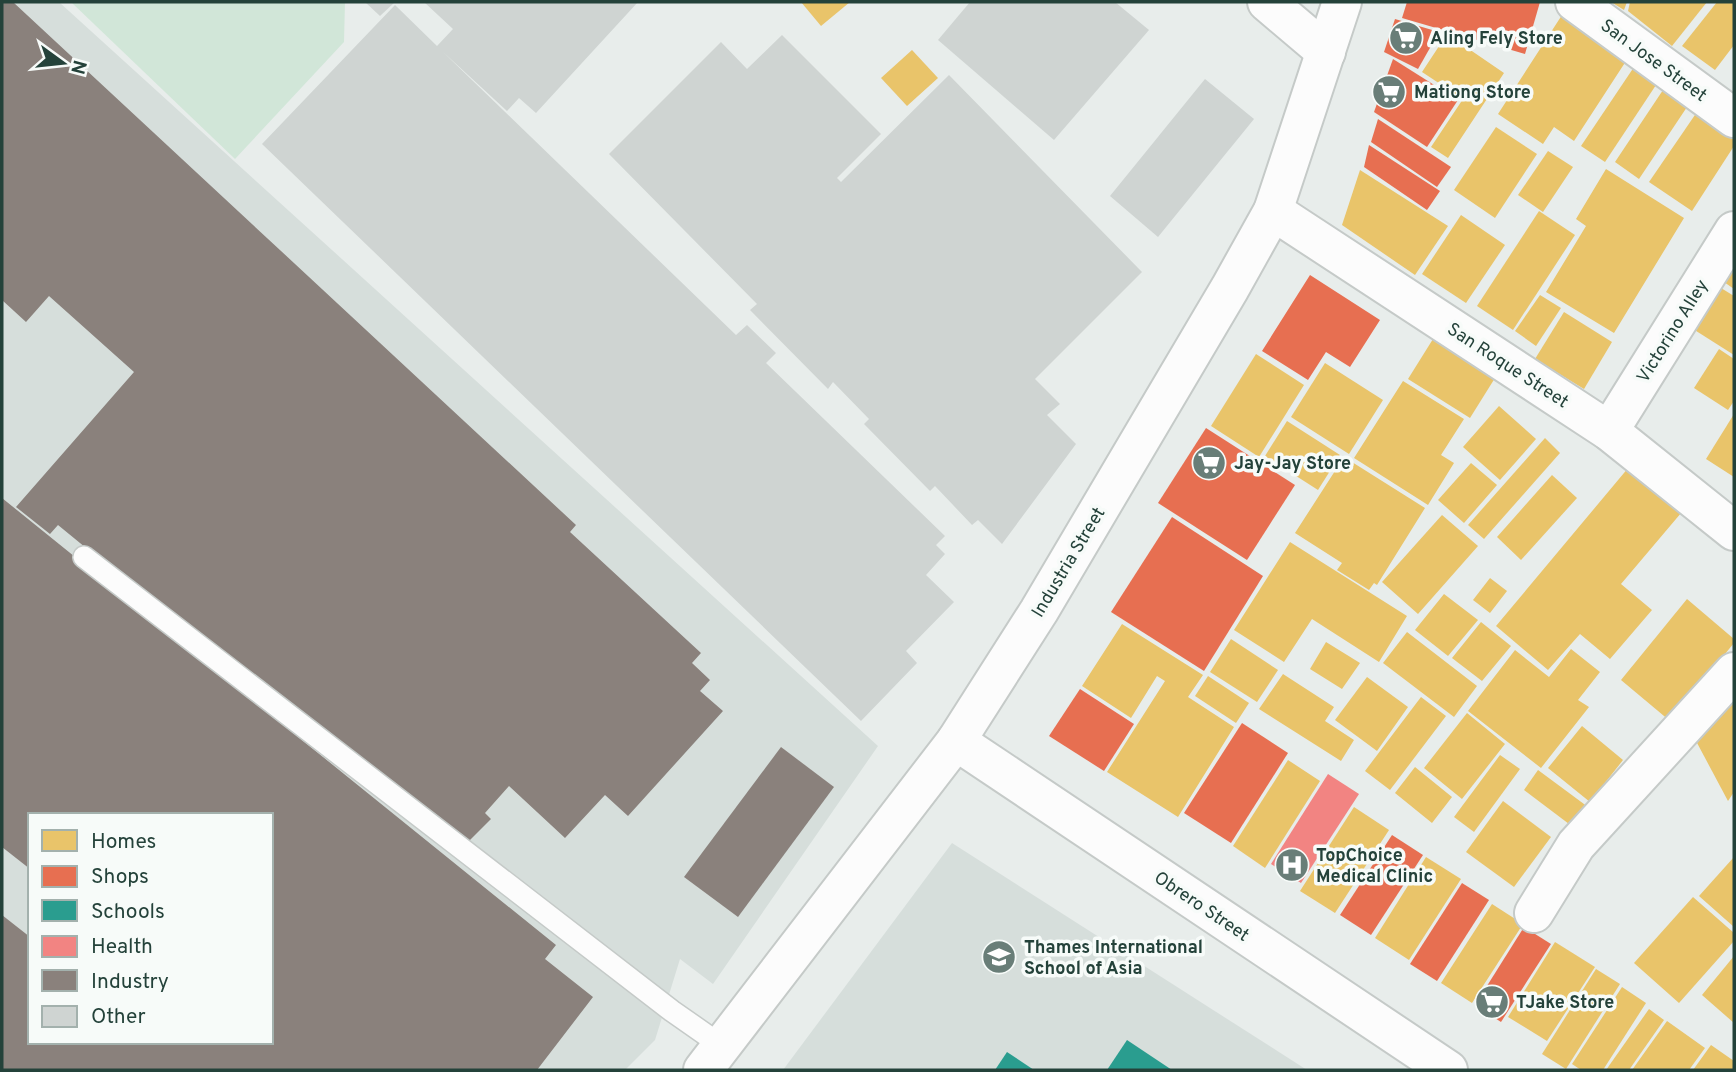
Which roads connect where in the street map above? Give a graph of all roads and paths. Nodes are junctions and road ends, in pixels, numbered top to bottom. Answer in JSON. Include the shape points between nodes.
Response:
{"nodes":[{"id":1,"x":1267,"y":2,"type":"edge"},
{"id":2,"x":1342,"y":2,"type":"edge"},
{"id":3,"x":1575,"y":2,"type":"edge"},
{"id":4,"x":1326,"y":52,"type":"junction"},
{"id":5,"x":1734,"y":118,"type":"edge"},
{"id":6,"x":1273,"y":211,"type":"junction"},
{"id":7,"x":1734,"y":231,"type":"edge"},
{"id":8,"x":1609,"y":431,"type":"junction"},
{"id":9,"x":1734,"y":531,"type":"edge"},
{"id":10,"x":84,"y":557,"type":"dead end"},
{"id":11,"x":1734,"y":672,"type":"edge"},
{"id":12,"x":956,"y":741,"type":"junction"},
{"id":13,"x":1534,"y":913,"type":"dead end"},
{"id":14,"x":712,"y":1058,"type":"edge"},
{"id":15,"x":1448,"y":1070,"type":"edge"}],
"edges":[{"from":1,"to":4,"type":"street"},
{"from":2,"to":4,"type":"street","name":"Industria Street"},
{"from":3,"to":5,"type":"street","name":"San Jose Street"},
{"from":4,"to":6,"type":"street","name":"Industria Street"},
{"from":6,"to":8,"type":"street","name":"San Roque Street"},
{"from":6,"to":12,"type":"street","name":"Industria Street","via":[[1046,599]]},
{"from":7,"to":8,"type":"street","name":"Victorino Alley"},
{"from":8,"to":9,"type":"street","name":"San Roque Street"},
{"from":10,"to":14,"type":"lane","via":[[650,994]]},
{"from":11,"to":13,"type":"street","via":[[1576,845]]},
{"from":12,"to":14,"type":"street","name":"Industria Street"},
{"from":12,"to":15,"type":"street","name":"Obrero Street"}]}
